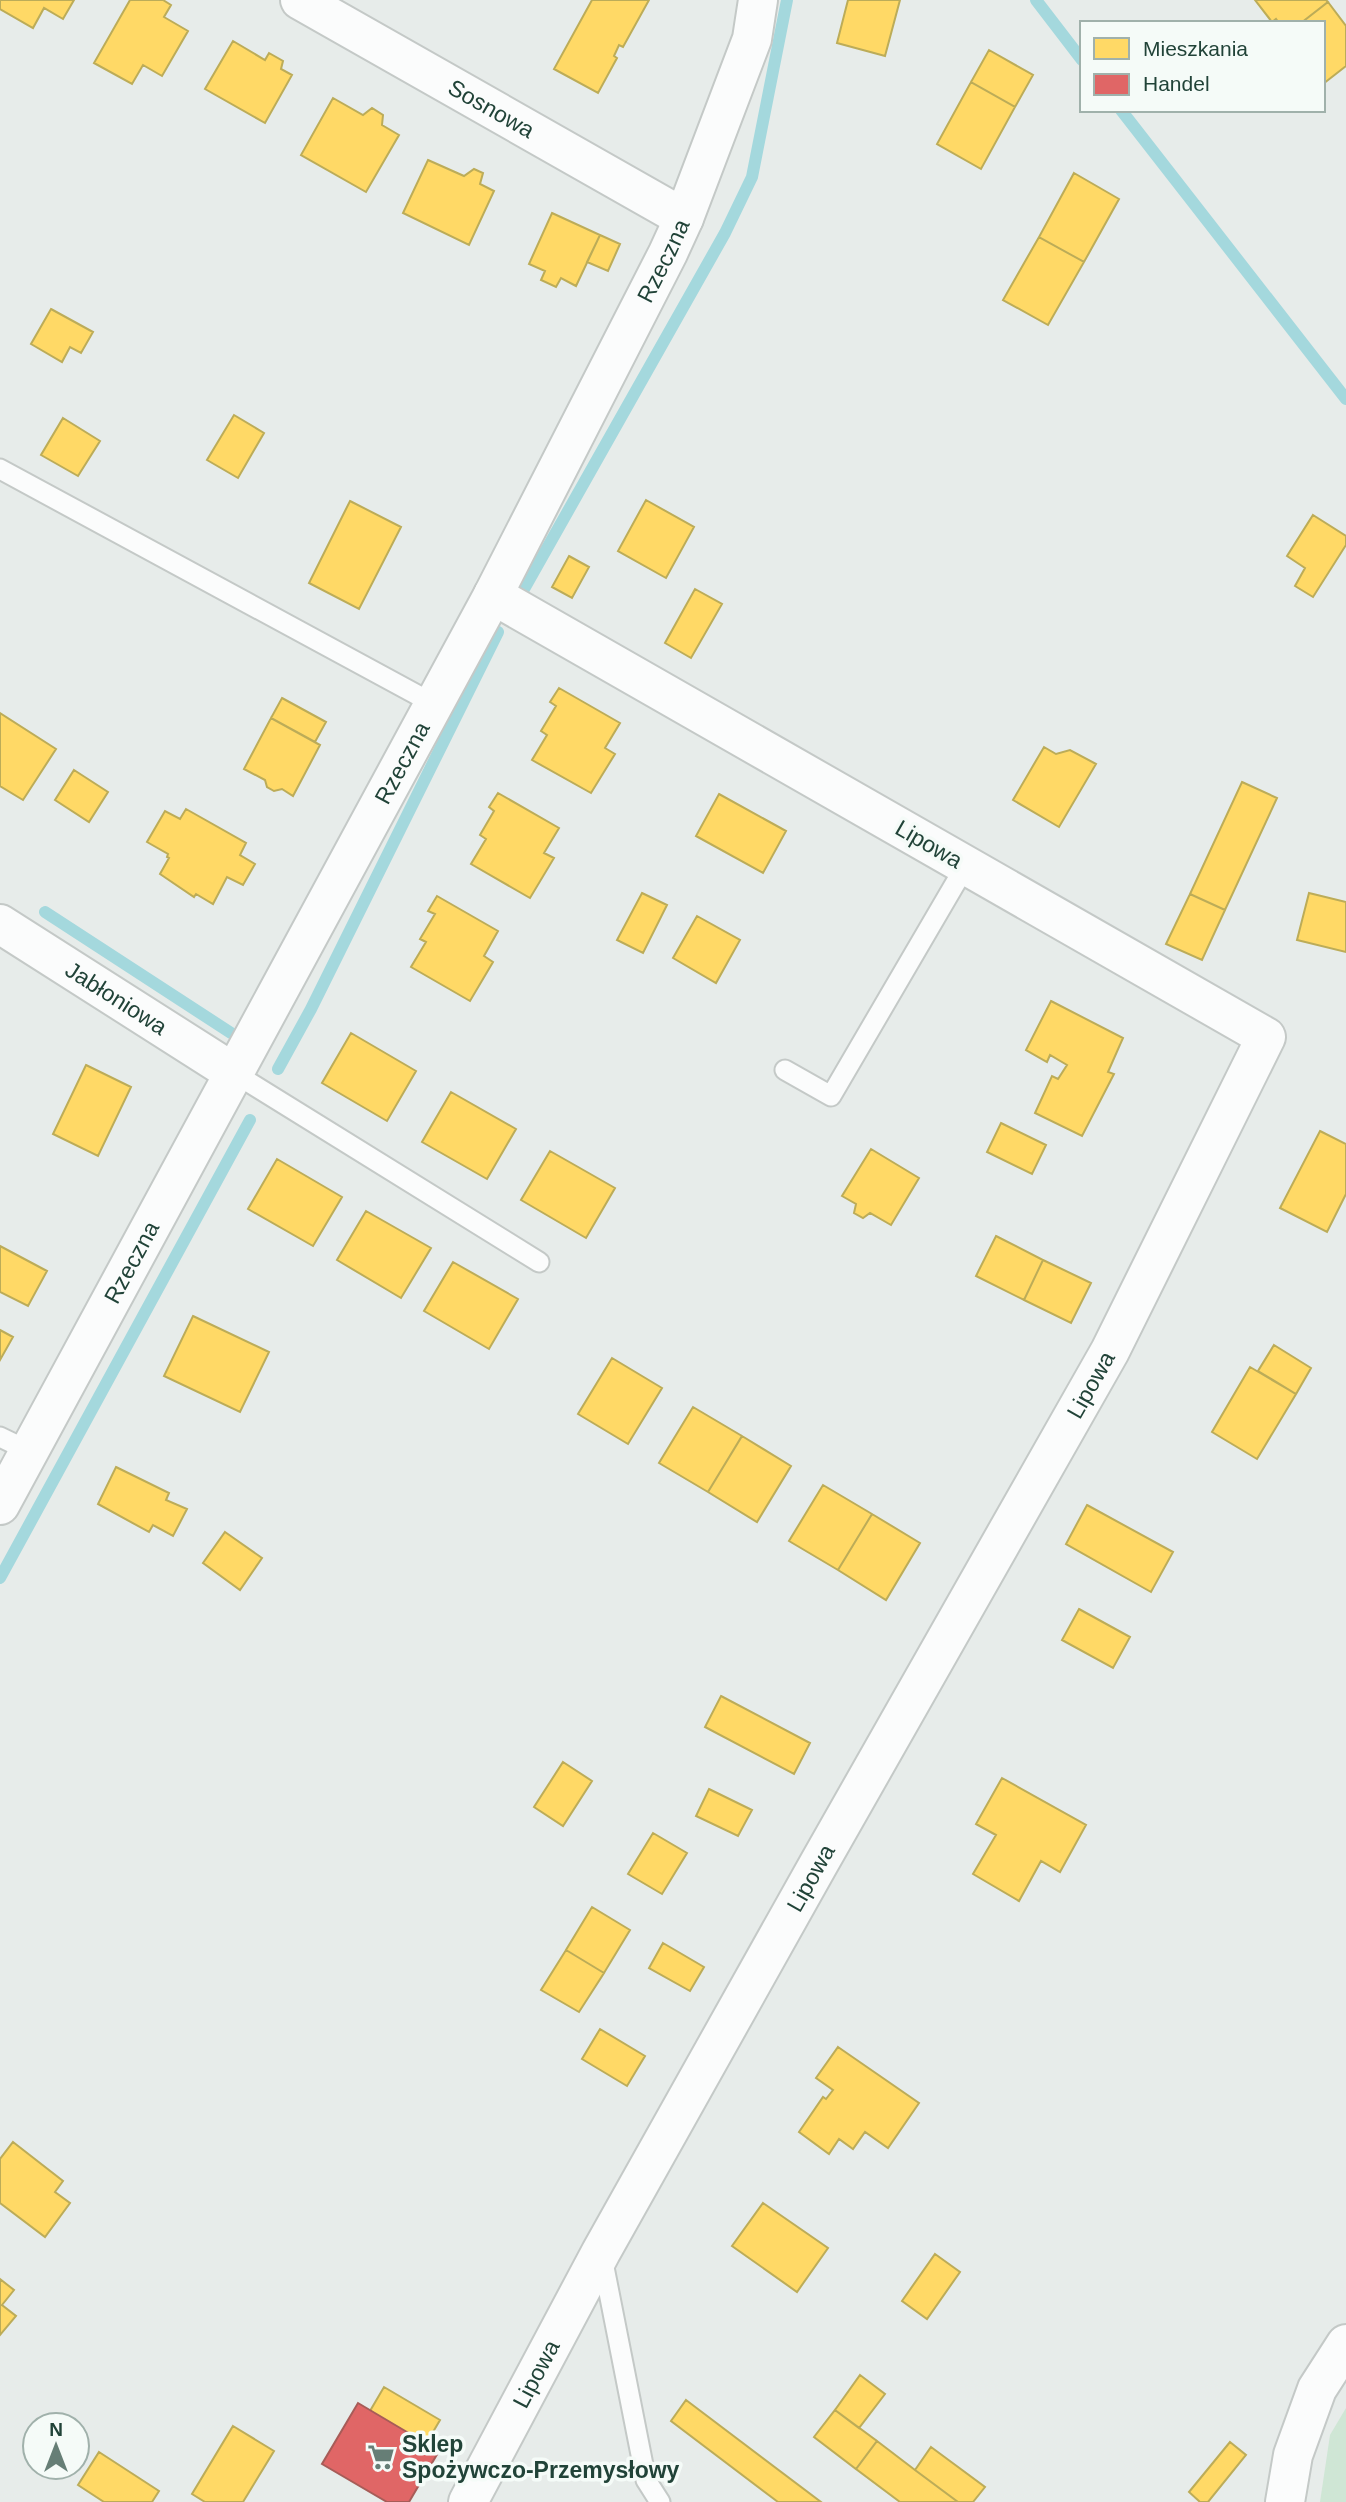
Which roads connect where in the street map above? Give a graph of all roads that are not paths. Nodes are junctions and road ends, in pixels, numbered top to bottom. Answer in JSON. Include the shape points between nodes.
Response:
{"nodes":[{"id":1,"x":300,"y":0,"type":"edge"},
{"id":2,"x":758,"y":0,"type":"edge"},
{"id":3,"x":684,"y":218,"type":"junction"},
{"id":4,"x":0,"y":469,"type":"edge"},
{"id":5,"x":494,"y":594,"type":"junction"},
{"id":6,"x":434,"y":704,"type":"junction"},
{"id":7,"x":966,"y":865,"type":"junction"},
{"id":8,"x":0,"y":924,"type":"edge"},
{"id":9,"x":785,"y":1070,"type":"dead end"},
{"id":10,"x":234,"y":1073,"type":"junction"},
{"id":11,"x":539,"y":1262,"type":"dead end"},
{"id":12,"x":15,"y":1444,"type":"edge"},
{"id":13,"x":0,"y":1505,"type":"edge"},
{"id":14,"x":601,"y":2252,"type":"junction"},
{"id":15,"x":1346,"y":2344,"type":"edge"},
{"id":16,"x":468,"y":2502,"type":"edge"},
{"id":17,"x":660,"y":2502,"type":"edge"},
{"id":18,"x":1285,"y":2502,"type":"edge"}],
"edges":[{"from":1,"to":3,"type":"street","name":"Sosnowa"},
{"from":2,"to":3,"type":"street","name":"Rzeczna","via":[[752,38]]},
{"from":3,"to":5,"type":"street","name":"Rzeczna"},
{"from":4,"to":6,"type":"lane"},
{"from":5,"to":6,"type":"street","name":"Rzeczna"},
{"from":5,"to":7,"type":"street","name":"Lipowa"},
{"from":6,"to":10,"type":"street","name":"Rzeczna"},
{"from":7,"to":9,"type":"lane","via":[[831,1096]]},
{"from":7,"to":14,"type":"street","name":"Lipowa","via":[[1266,1037],[1110,1350]]},
{"from":8,"to":10,"type":"street","name":"Jabłoniowa"},
{"from":10,"to":11,"type":"lane"},
{"from":10,"to":12,"type":"street","name":"Rzeczna"},
{"from":12,"to":13,"type":"street","name":"Rzeczna"},
{"from":14,"to":16,"type":"street","name":"Lipowa"},
{"from":14,"to":17,"type":"lane","via":[[646,2480]]},
{"from":15,"to":18,"type":"street","via":[[1317,2389],[1293,2455]]}]}
